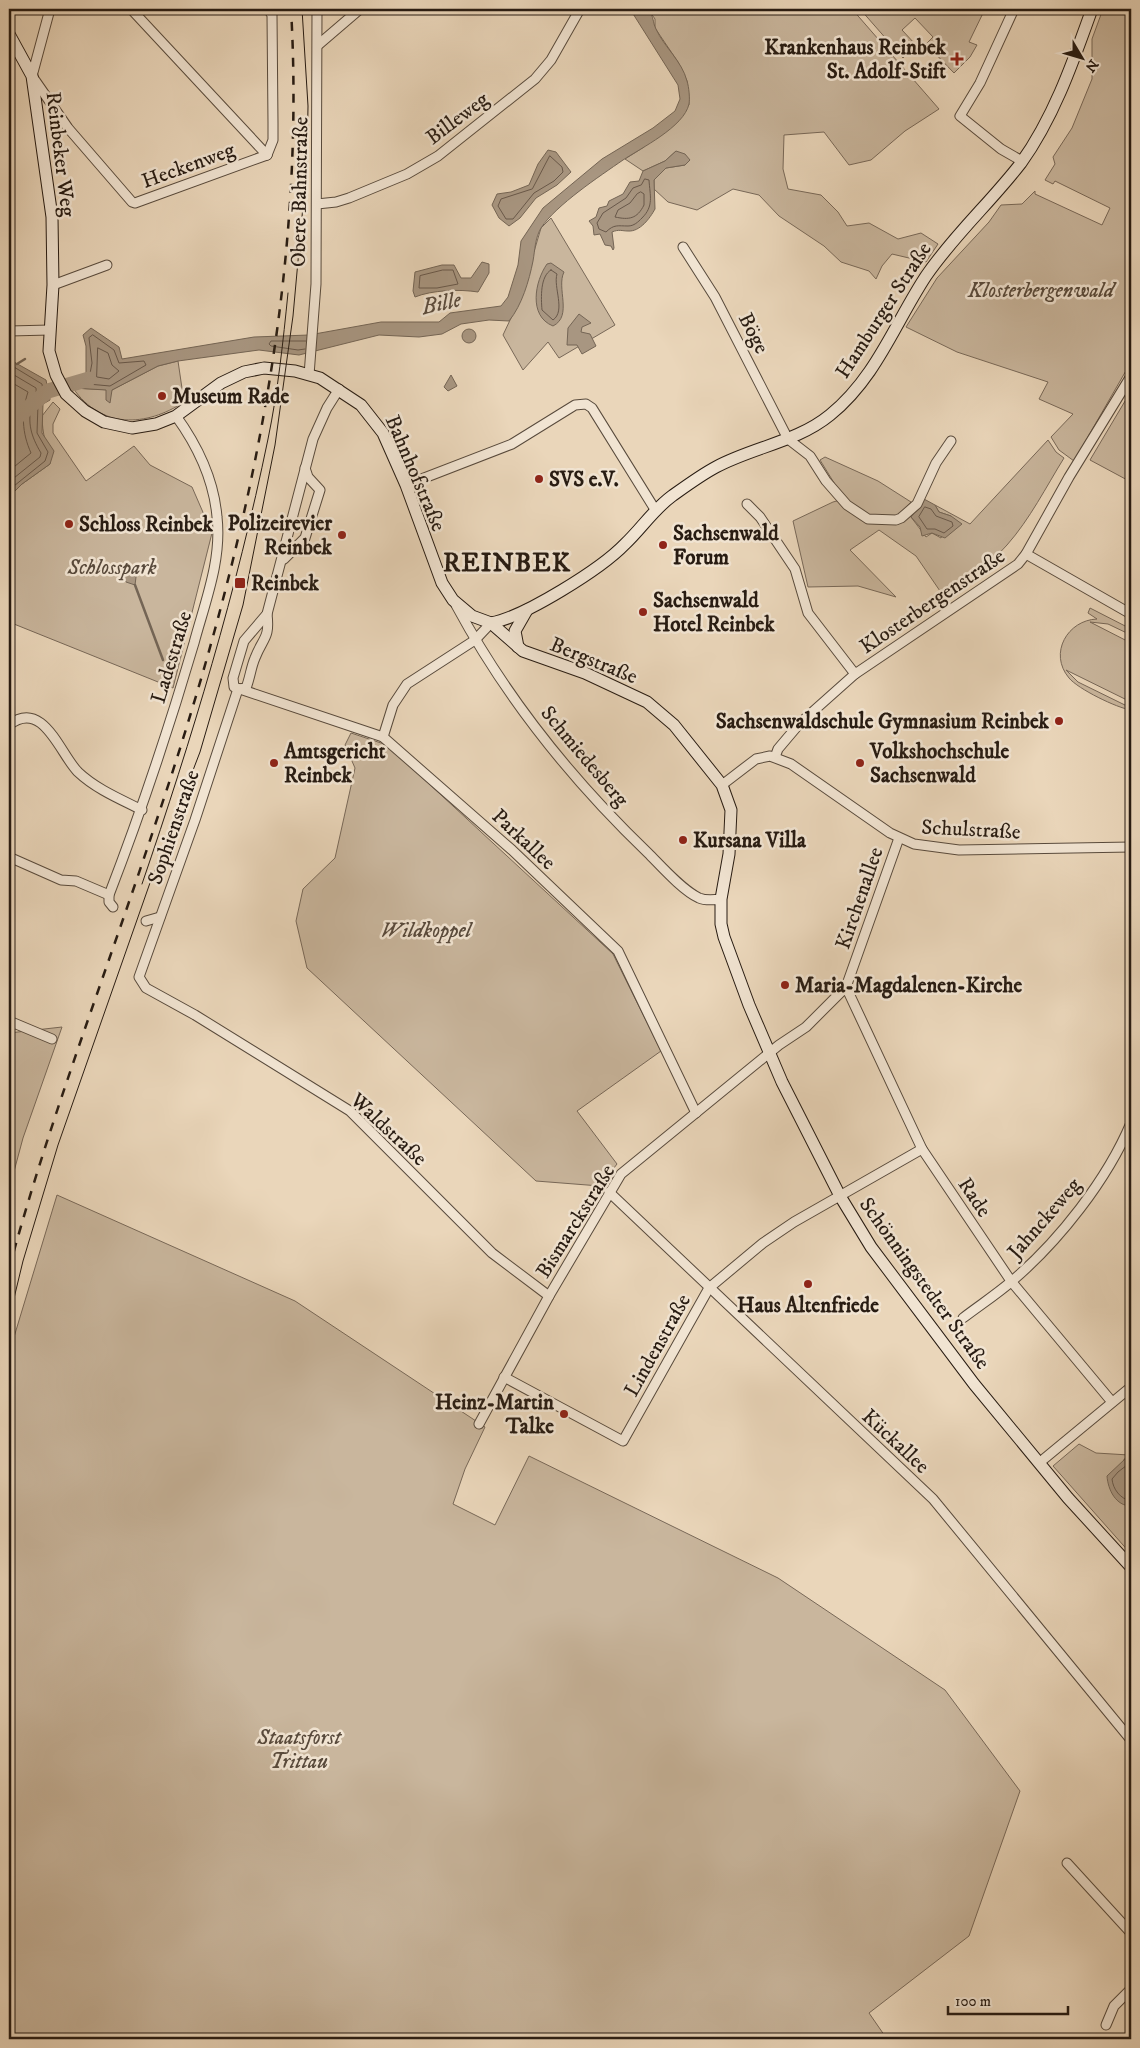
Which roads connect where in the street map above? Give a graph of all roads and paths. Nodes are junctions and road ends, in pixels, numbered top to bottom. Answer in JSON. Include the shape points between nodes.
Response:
{"nodes":[{"id":1,"x":50,"y":9,"type":"edge"},
{"id":2,"x":131,"y":9,"type":"edge"},
{"id":3,"x":268,"y":9,"type":"edge"},
{"id":4,"x":317,"y":9,"type":"edge"},
{"id":5,"x":360,"y":9,"type":"edge"},
{"id":6,"x":580,"y":9,"type":"edge"},
{"id":7,"x":1014,"y":9,"type":"edge"},
{"id":8,"x":1092,"y":9,"type":"edge"},
{"id":9,"x":9,"y":34,"type":"edge"},
{"id":10,"x":318,"y":45,"type":"junction"},
{"id":11,"x":32,"y":76,"type":"junction"},
{"id":12,"x":267,"y":155,"type":"junction"},
{"id":13,"x":1022,"y":161,"type":"junction"},
{"id":14,"x":317,"y":204,"type":"junction"},
{"id":15,"x":683,"y":247,"type":"dead end"},
{"id":16,"x":107,"y":265,"type":"dead end"},
{"id":17,"x":53,"y":284,"type":"junction"},
{"id":18,"x":9,"y":330,"type":"edge"},
{"id":19,"x":50,"y":330,"type":"junction"},
{"id":20,"x":309,"y":376,"type":"junction"},
{"id":21,"x":1131,"y":376,"type":"edge"},
{"id":22,"x":339,"y":389,"type":"junction"},
{"id":23,"x":72,"y":400,"type":"joint"},
{"id":24,"x":176,"y":416,"type":"junction"},
{"id":25,"x":788,"y":439,"type":"junction"},
{"id":26,"x":951,"y":441,"type":"dead end"},
{"id":27,"x":305,"y":467,"type":"junction"},
{"id":28,"x":406,"y":485,"type":"junction"},
{"id":29,"x":747,"y":504,"type":"dead end"},
{"id":30,"x":656,"y":511,"type":"junction"},
{"id":31,"x":1026,"y":554,"type":"junction"},
{"id":32,"x":281,"y":563,"type":"junction"},
{"id":33,"x":453,"y":600,"type":"junction"},
{"id":34,"x":530,"y":607,"type":"junction"},
{"id":35,"x":519,"y":613,"type":"junction"},
{"id":36,"x":267,"y":614,"type":"junction"},
{"id":37,"x":1131,"y":614,"type":"edge"},
{"id":38,"x":491,"y":623,"type":"junction"},
{"id":39,"x":504,"y":634,"type":"junction"},
{"id":40,"x":475,"y":640,"type":"junction"},
{"id":41,"x":518,"y":647,"type":"junction"},
{"id":42,"x":855,"y":674,"type":"junction"},
{"id":43,"x":238,"y":689,"type":"junction"},
{"id":44,"x":9,"y":725,"type":"edge"},
{"id":45,"x":383,"y":737,"type":"junction"},
{"id":46,"x":775,"y":757,"type":"junction"},
{"id":47,"x":722,"y":785,"type":"junction"},
{"id":48,"x":142,"y":810,"type":"junction"},
{"id":49,"x":898,"y":838,"type":"junction"},
{"id":50,"x":1131,"y":848,"type":"edge"},
{"id":51,"x":9,"y":857,"type":"edge"},
{"id":52,"x":109,"y":895,"type":"junction"},
{"id":53,"x":721,"y":899,"type":"junction"},
{"id":54,"x":113,"y":907,"type":"dead end"},
{"id":55,"x":160,"y":917,"type":"junction"},
{"id":56,"x":146,"y":921,"type":"dead end"},
{"id":57,"x":139,"y":977,"type":"joint"},
{"id":58,"x":846,"y":987,"type":"junction"},
{"id":59,"x":9,"y":1021,"type":"edge"},
{"id":60,"x":52,"y":1039,"type":"dead end"},
{"id":61,"x":769,"y":1054,"type":"junction"},
{"id":62,"x":696,"y":1113,"type":"junction"},
{"id":63,"x":1131,"y":1123,"type":"edge"},
{"id":64,"x":922,"y":1149,"type":"junction"},
{"id":65,"x":609,"y":1192,"type":"junction"},
{"id":66,"x":840,"y":1196,"type":"junction"},
{"id":67,"x":1011,"y":1281,"type":"junction"},
{"id":68,"x":709,"y":1288,"type":"junction"},
{"id":69,"x":548,"y":1296,"type":"junction"},
{"id":70,"x":963,"y":1318,"type":"dead end"},
{"id":71,"x":504,"y":1377,"type":"junction"},
{"id":72,"x":1131,"y":1387,"type":"edge"},
{"id":73,"x":1112,"y":1402,"type":"junction"},
{"id":74,"x":478,"y":1424,"type":"dead end"},
{"id":75,"x":1039,"y":1464,"type":"junction"},
{"id":76,"x":1131,"y":1567,"type":"edge"},
{"id":77,"x":1131,"y":1740,"type":"edge"},
{"id":78,"x":1067,"y":1863,"type":"dead end"},
{"id":79,"x":1131,"y":1933,"type":"edge"},
{"id":80,"x":1131,"y":1989,"type":"edge"},
{"id":81,"x":1106,"y":2025,"type":"dead end"}],
"edges":[{"from":1,"to":11,"type":"street"},
{"from":2,"to":12,"type":"street"},
{"from":3,"to":12,"type":"street","via":[[272,15],[273,140]]},
{"from":4,"to":10,"type":"street","name":"Obere Bahnstraße"},
{"from":5,"to":10,"type":"street"},
{"from":6,"to":14,"type":"street","name":"Billeweg","via":[[551,60],[535,79],[438,156],[407,174],[349,198]]},
{"from":7,"to":13,"type":"street","via":[[980,83],[960,116],[1001,149]]},
{"from":8,"to":13,"type":"main road","name":"Hamburger Straße","via":[[1052,112]]},
{"from":9,"to":11,"type":"main road","name":"Reinbeker Weg"},
{"from":10,"to":14,"type":"street","name":"Obere Bahnstraße"},
{"from":11,"to":12,"type":"street","name":"Heckenweg","via":[[68,128],[135,204]]},
{"from":11,"to":17,"type":"main road","name":"Reinbeker Weg","via":[[52,217]]},
{"from":13,"to":25,"type":"main road","name":"Hamburger Straße","via":[[942,253],[861,383],[829,416]]},
{"from":14,"to":20,"type":"street","name":"Obere Bahnstraße"},
{"from":15,"to":25,"type":"street","name":"Böge","via":[[715,297]]},
{"from":16,"to":17,"type":"street"},
{"from":17,"to":19,"type":"main road","name":"Reinbeker Weg"},
{"from":18,"to":19,"type":"street"},
{"from":19,"to":23,"type":"main road","name":"Reinbeker Weg","via":[[49,351],[56,375]]},
{"from":20,"to":22,"type":"main road","name":"Bahnhofstraße","via":[[320,378]]},
{"from":20,"to":24,"type":"main road","name":"Bahnhofstraße","via":[[264,368],[244,372],[221,383]]},
{"from":21,"to":31,"type":"street","name":"Klosterbergenstraße"},
{"from":22,"to":27,"type":"street","name":"Sophienstraße","via":[[323,416]]},
{"from":22,"to":28,"type":"main road","name":"Bahnhofstraße","via":[[361,405],[374,420]]},
{"from":23,"to":24,"type":"main road","name":"Bahnhofstraße","via":[[104,422],[132,428]]},
{"from":24,"to":48,"type":"street","name":"Ladestraße","via":[[196,450],[210,484],[217,518],[218,548],[181,687]]},
{"from":25,"to":26,"type":"street","via":[[810,456],[826,482],[847,505],[868,519],[878,520],[896,520],[912,510]]},
{"from":25,"to":30,"type":"main road","name":"Hamburger Straße","via":[[717,466],[670,497]]},
{"from":27,"to":32,"type":"street","name":"Sophienstraße"},
{"from":27,"to":32,"type":"street","name":"Sophienstraße","via":[[308,477],[320,490],[305,538]]},
{"from":28,"to":30,"type":"street","via":[[512,444],[563,410],[575,404],[586,404],[592,408]]},
{"from":28,"to":33,"type":"main road","name":"Bahnhofstraße","via":[[442,583]]},
{"from":29,"to":42,"type":"street","via":[[760,517],[795,569],[808,612]]},
{"from":30,"to":34,"type":"main road","name":"Hamburger Straße","via":[[624,546],[599,567]]},
{"from":31,"to":37,"type":"street"},
{"from":31,"to":42,"type":"street","name":"Klosterbergenstraße","via":[[1007,573]]},
{"from":32,"to":36,"type":"street","name":"Sophienstraße"},
{"from":33,"to":38,"type":"main road","name":"Bahnhofstraße","via":[[472,616]]},
{"from":33,"to":40,"type":"street","name":"Schmiedesberg"},
{"from":34,"to":35,"type":"main road","name":"Hamburger Straße"},
{"from":34,"to":41,"type":"main road","name":"Bergstraße","via":[[516,627]]},
{"from":35,"to":38,"type":"main road","name":"Hamburger Straße"},
{"from":35,"to":39,"type":"main road","via":[[505,626]]},
{"from":36,"to":43,"type":"street","name":"Sophienstraße","via":[[267,638],[255,657],[246,688]]},
{"from":36,"to":43,"type":"street","name":"Sophienstraße","via":[[244,641],[233,678],[234,687]]},
{"from":38,"to":39,"type":"main road","name":"Bergstraße"},
{"from":38,"to":40,"type":"street"},
{"from":39,"to":41,"type":"main road","name":"Bergstraße"},
{"from":40,"to":45,"type":"street","via":[[407,684],[393,705]]},
{"from":40,"to":53,"type":"street","name":"Schmiedesberg","via":[[564,764],[629,835],[692,894],[708,900]]},
{"from":41,"to":47,"type":"main road","name":"Bergstraße","via":[[647,702],[699,754]]},
{"from":42,"to":46,"type":"street","name":"Klosterbergenstraße","via":[[816,706],[778,749]]},
{"from":43,"to":45,"type":"street","name":"Parkallee"},
{"from":43,"to":55,"type":"street","name":"Sophienstraße"},
{"from":44,"to":48,"type":"street","via":[[20,718],[40,722],[77,771],[95,785]]},
{"from":45,"to":62,"type":"street","name":"Parkallee","via":[[505,844],[618,951]]},
{"from":46,"to":47,"type":"street","via":[[756,759]]},
{"from":46,"to":49,"type":"street","name":"Schulstraße","via":[[791,764]]},
{"from":47,"to":53,"type":"main road","name":"Schönningstedter Straße","via":[[731,810],[729,854]]},
{"from":48,"to":52,"type":"street","name":"Ladestraße"},
{"from":49,"to":50,"type":"street","name":"Schulstraße","via":[[914,844],[959,850]]},
{"from":49,"to":58,"type":"street","name":"Kirchenallee"},
{"from":51,"to":52,"type":"street","via":[[61,880],[76,881]]},
{"from":52,"to":54,"type":"street"},
{"from":53,"to":61,"type":"main road","name":"Schönningstedter Straße","via":[[724,937]]},
{"from":55,"to":56,"type":"street"},
{"from":55,"to":57,"type":"street","name":"Sophienstraße"},
{"from":57,"to":69,"type":"street","name":"Waldstraße","via":[[146,988],[350,1112],[486,1247]]},
{"from":58,"to":61,"type":"street","name":"Kirchenallee","via":[[806,1027]]},
{"from":58,"to":64,"type":"street","name":"Rade"},
{"from":59,"to":60,"type":"street"},
{"from":61,"to":62,"type":"street","name":"Bismarckstraße"},
{"from":61,"to":66,"type":"main road","name":"Schönningstedter Straße"},
{"from":62,"to":65,"type":"street","name":"Bismarckstraße","via":[[621,1174]]},
{"from":63,"to":67,"type":"street","name":"Jahnckeweg","via":[[1104,1173],[1080,1207],[1040,1255]]},
{"from":64,"to":66,"type":"street","name":"Lindenstraße"},
{"from":64,"to":67,"type":"street","name":"Rade"},
{"from":65,"to":68,"type":"street","name":"Kückallee"},
{"from":65,"to":69,"type":"street","name":"Bismarckstraße"},
{"from":66,"to":68,"type":"street","name":"Lindenstraße","via":[[763,1243]]},
{"from":66,"to":75,"type":"main road","name":"Schönningstedter Straße","via":[[904,1294]]},
{"from":67,"to":70,"type":"street","name":"Jahnckeweg"},
{"from":67,"to":73,"type":"street","name":"Rade"},
{"from":68,"to":71,"type":"street","name":"Lindenstraße","via":[[623,1441]]},
{"from":68,"to":77,"type":"street","name":"Kückallee","via":[[933,1499]]},
{"from":69,"to":71,"type":"street","name":"Bismarckstraße"},
{"from":71,"to":74,"type":"street","name":"Bismarckstraße"},
{"from":72,"to":73,"type":"street"},
{"from":73,"to":75,"type":"street"},
{"from":75,"to":76,"type":"main road","name":"Schönningstedter Straße"},
{"from":78,"to":79,"type":"street"},
{"from":80,"to":81,"type":"street","via":[[1114,2006]]}]}
